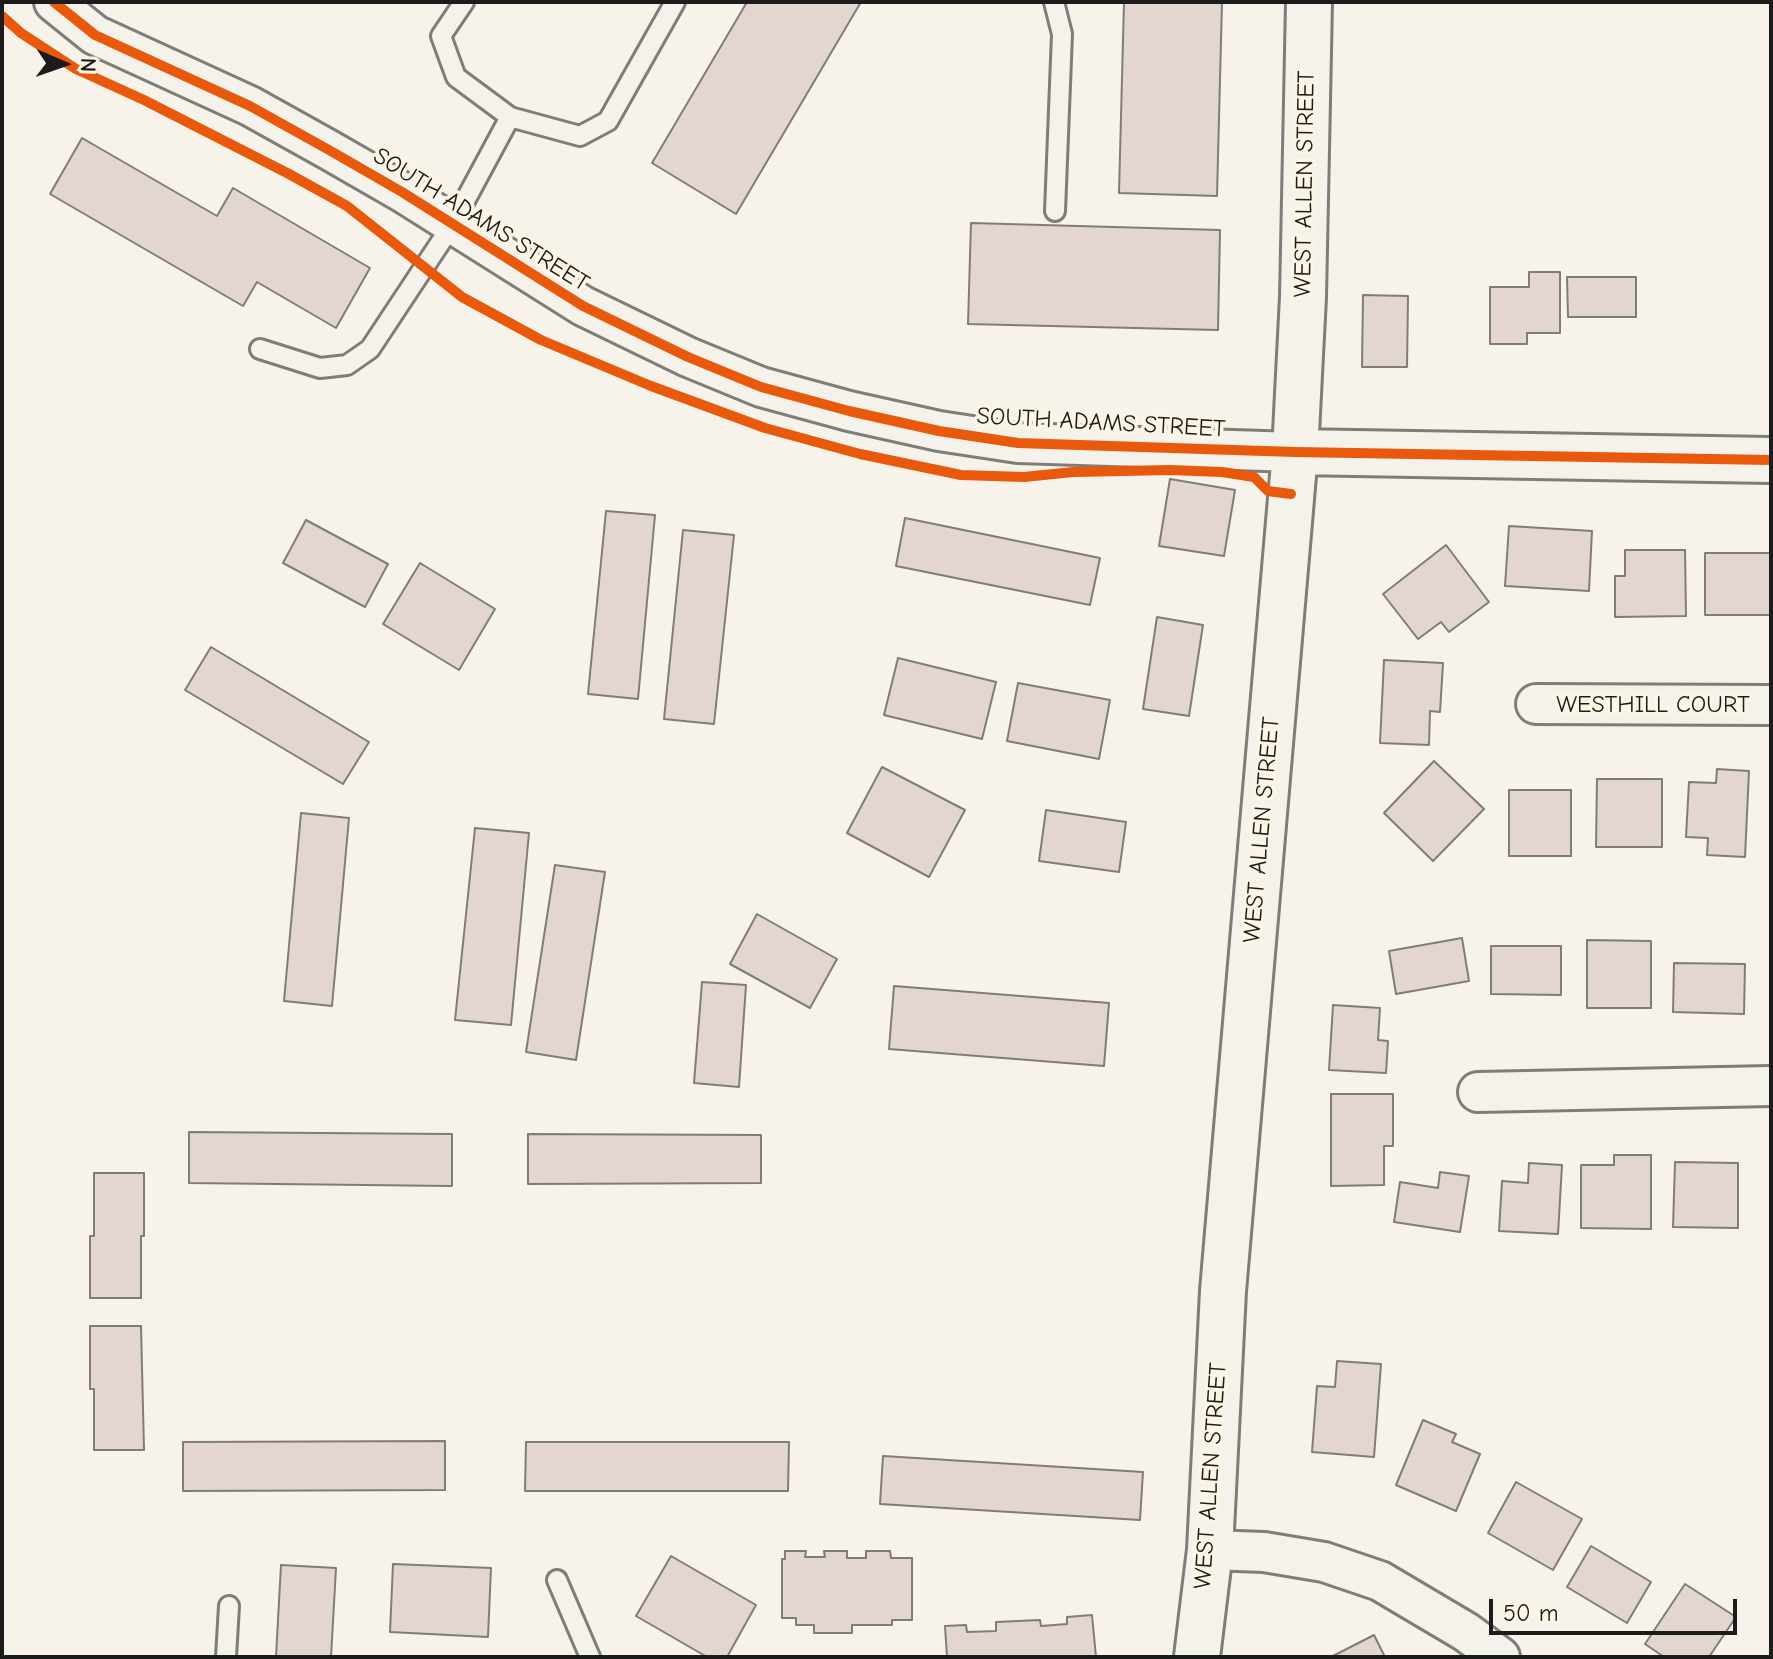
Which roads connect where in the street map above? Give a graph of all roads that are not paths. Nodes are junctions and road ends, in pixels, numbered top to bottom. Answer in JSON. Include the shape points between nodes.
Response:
{"nodes":[{"id":1,"x":54,"y":2,"type":"edge"},
{"id":2,"x":464,"y":2,"type":"edge"},
{"id":3,"x":675,"y":2,"type":"edge"},
{"id":4,"x":1054,"y":2,"type":"edge"},
{"id":5,"x":1309,"y":2,"type":"edge"},
{"id":6,"x":510,"y":117,"type":"junction"},
{"id":7,"x":1055,"y":211,"type":"dead end"},
{"id":8,"x":452,"y":225,"type":"junction"},
{"id":9,"x":260,"y":349,"type":"dead end"},
{"id":10,"x":1295,"y":452,"type":"junction"},
{"id":11,"x":1771,"y":460,"type":"edge"},
{"id":12,"x":1536,"y":704,"type":"dead end"},
{"id":13,"x":1771,"y":705,"type":"edge"},
{"id":14,"x":1771,"y":1086,"type":"edge"},
{"id":15,"x":1478,"y":1092,"type":"dead end"},
{"id":16,"x":1210,"y":1550,"type":"junction"},
{"id":17,"x":557,"y":1580,"type":"dead end"},
{"id":18,"x":229,"y":1606,"type":"dead end"},
{"id":19,"x":1457,"y":1645,"type":"edge"},
{"id":20,"x":226,"y":1657,"type":"edge"},
{"id":21,"x":590,"y":1657,"type":"edge"},
{"id":22,"x":1197,"y":1657,"type":"edge"},
{"id":23,"x":1500,"y":1657,"type":"edge"}],
"edges":[{"from":1,"to":8,"type":"street","name":"SOUTH ADAMS STREET","via":[[95,35],[250,106]]},
{"from":2,"to":6,"type":"lane","via":[[441,36],[456,77]]},
{"from":3,"to":6,"type":"lane","via":[[608,121],[580,136]]},
{"from":4,"to":7,"type":"lane","via":[[1062,34]]},
{"from":5,"to":10,"type":"street","name":"WEST ALLEN STREET"},
{"from":6,"to":8,"type":"lane","name":"SOUTH ADAMS STREET"},
{"from":8,"to":9,"type":"lane","via":[[370,349],[347,365],[320,368]]},
{"from":8,"to":10,"type":"street","name":"SOUTH ADAMS STREET","via":[[583,306],[688,357],[761,387],[849,411],[1018,443]]},
{"from":10,"to":11,"type":"street","name":"SOUTH ADAMS STREET"},
{"from":10,"to":16,"type":"street","name":"WEST ALLEN STREET","via":[[1223,1291]]},
{"from":12,"to":13,"type":"street","name":"WESTHILL COURT"},
{"from":14,"to":15,"type":"street"},
{"from":16,"to":19,"type":"street","via":[[1324,1562],[1380,1581]]},
{"from":16,"to":22,"type":"street","name":"WEST ALLEN STREET"},
{"from":17,"to":21,"type":"lane"},
{"from":18,"to":20,"type":"lane"},
{"from":19,"to":23,"type":"street"}]}
